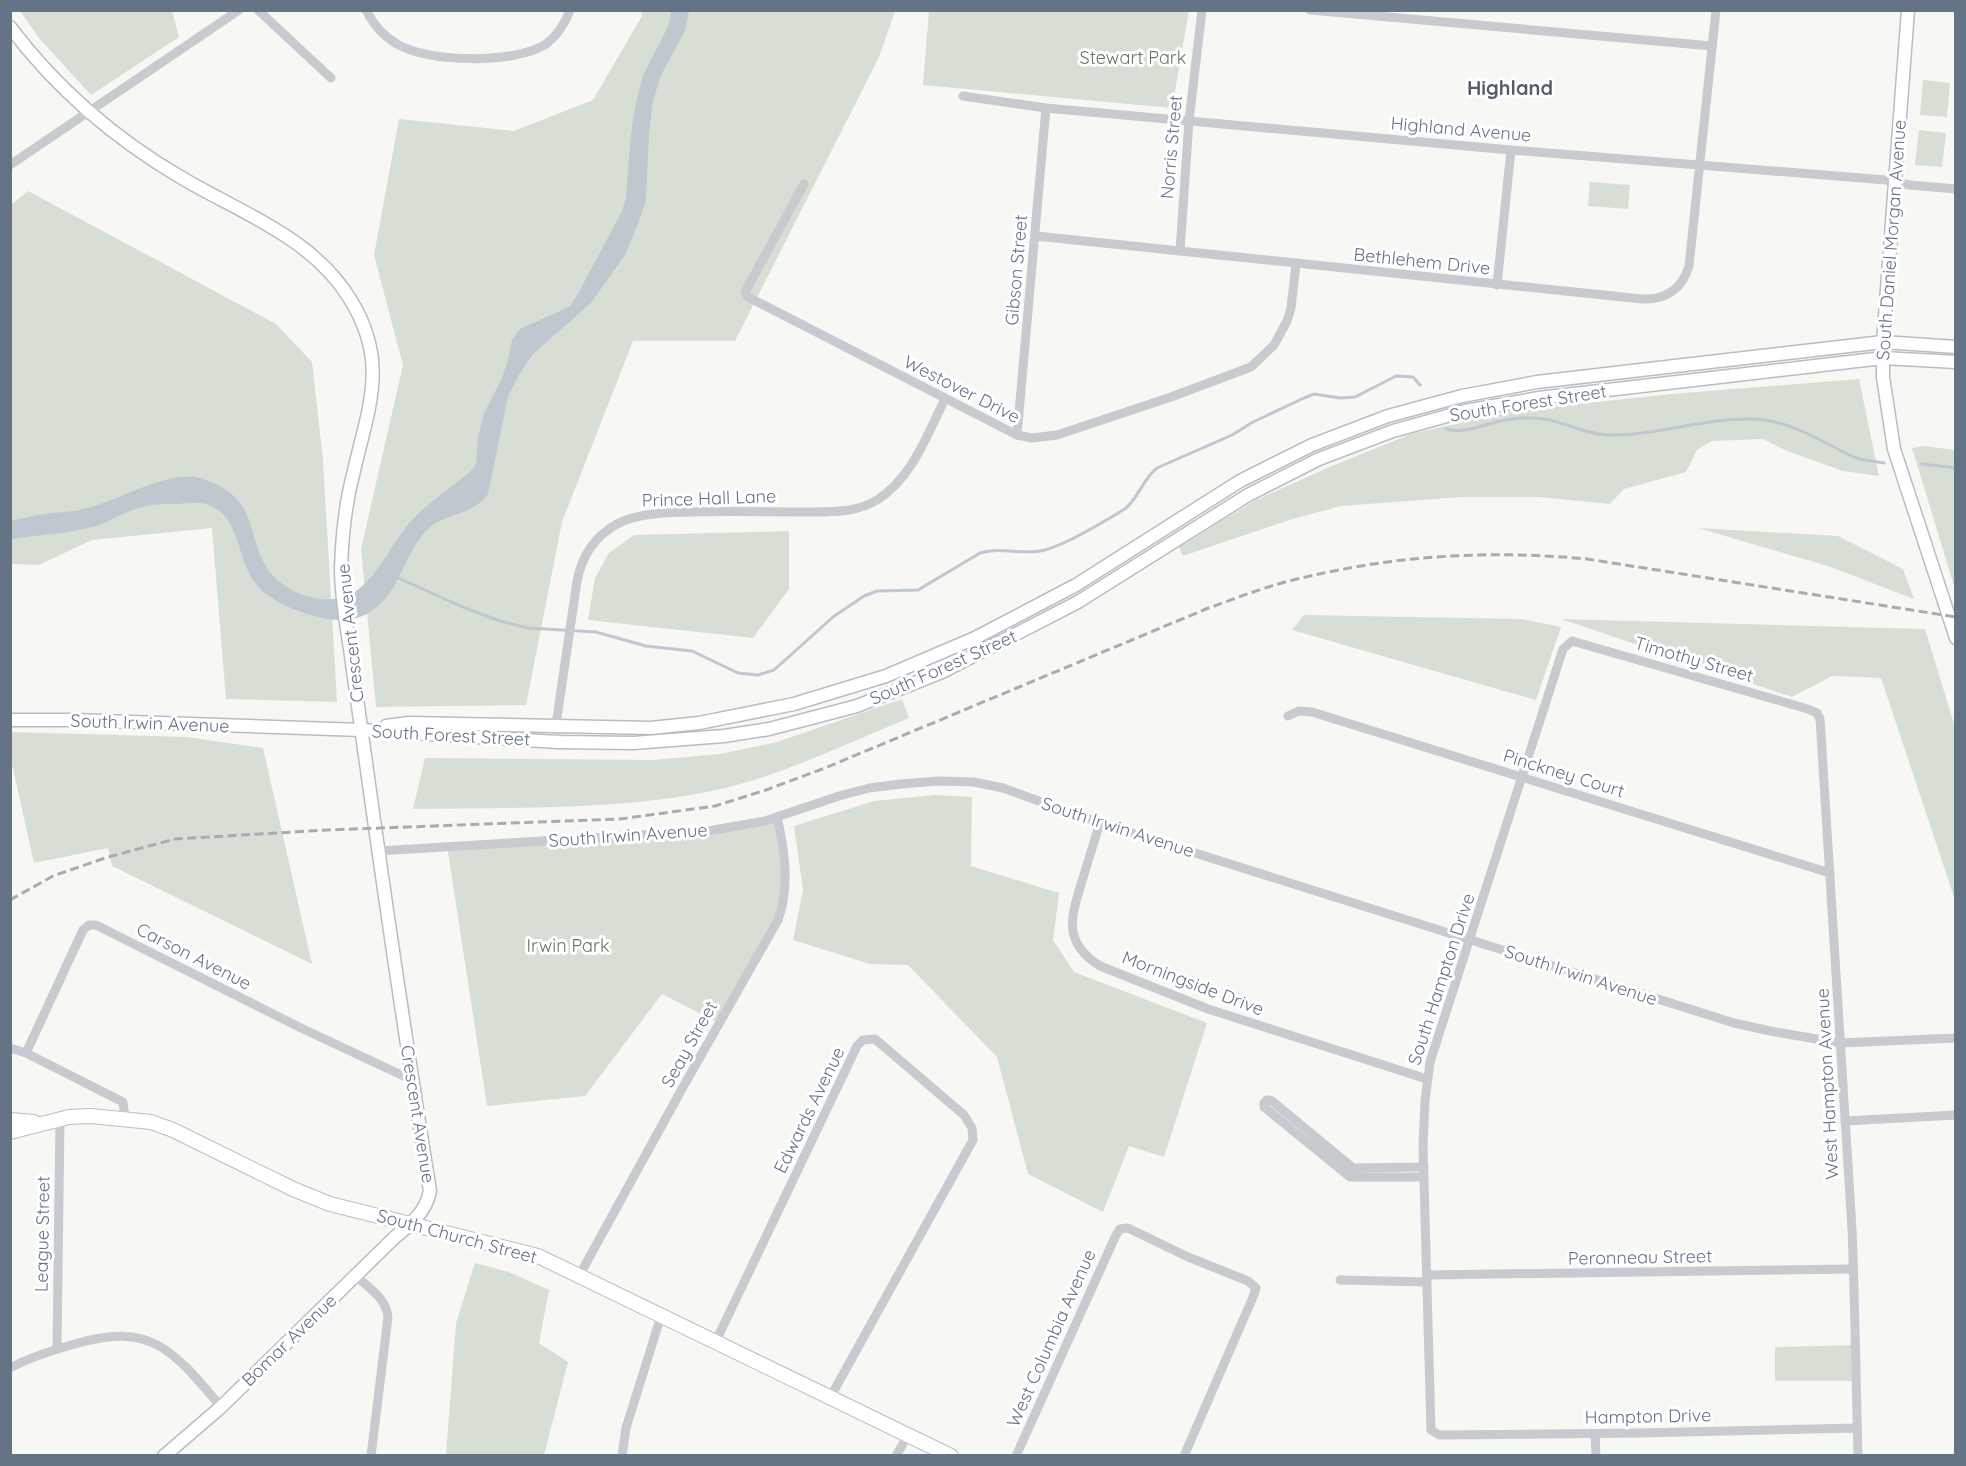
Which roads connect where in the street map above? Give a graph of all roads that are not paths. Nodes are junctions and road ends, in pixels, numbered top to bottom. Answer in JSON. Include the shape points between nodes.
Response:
{"nodes":[{"id":1,"x":238,"y":10,"type":"edge"},
{"id":2,"x":258,"y":10,"type":"edge"},
{"id":3,"x":366,"y":10,"type":"edge"},
{"id":4,"x":570,"y":10,"type":"edge"},
{"id":5,"x":1202,"y":10,"type":"edge"},
{"id":6,"x":1310,"y":10,"type":"edge"},
{"id":7,"x":1716,"y":10,"type":"edge"},
{"id":8,"x":1908,"y":10,"type":"edge"},
{"id":9,"x":10,"y":27,"type":"edge"},
{"id":10,"x":1712,"y":46,"type":"junction"},
{"id":11,"x":331,"y":78,"type":"dead end"},
{"id":12,"x":963,"y":96,"type":"dead end"},
{"id":13,"x":1046,"y":108,"type":"junction"},
{"id":14,"x":89,"y":112,"type":"junction"},
{"id":15,"x":1189,"y":121,"type":"junction"},
{"id":16,"x":1511,"y":150,"type":"junction"},
{"id":17,"x":10,"y":165,"type":"edge"},
{"id":18,"x":1699,"y":165,"type":"junction"},
{"id":19,"x":1896,"y":182,"type":"junction"},
{"id":20,"x":804,"y":184,"type":"dead end"},
{"id":21,"x":1956,"y":189,"type":"edge"},
{"id":22,"x":1036,"y":236,"type":"junction"},
{"id":23,"x":1180,"y":251,"type":"junction"},
{"id":24,"x":1296,"y":264,"type":"junction"},
{"id":25,"x":1497,"y":285,"type":"junction"},
{"id":26,"x":1883,"y":342,"type":"junction"},
{"id":27,"x":1956,"y":346,"type":"edge"},
{"id":28,"x":1883,"y":358,"type":"junction"},
{"id":29,"x":1956,"y":362,"type":"edge"},
{"id":30,"x":945,"y":399,"type":"junction"},
{"id":31,"x":1017,"y":435,"type":"junction"},
{"id":32,"x":1956,"y":638,"type":"edge"},
{"id":33,"x":1563,"y":649,"type":"joint"},
{"id":34,"x":1817,"y":713,"type":"joint"},
{"id":35,"x":1288,"y":716,"type":"dead end"},
{"id":36,"x":10,"y":720,"type":"edge"},
{"id":37,"x":556,"y":726,"type":"junction"},
{"id":38,"x":361,"y":730,"type":"junction"},
{"id":39,"x":558,"y":741,"type":"junction"},
{"id":40,"x":1522,"y":778,"type":"junction"},
{"id":41,"x":777,"y":817,"type":"junction"},
{"id":42,"x":1100,"y":823,"type":"junction"},
{"id":43,"x":378,"y":851,"type":"junction"},
{"id":44,"x":1830,"y":873,"type":"junction"},
{"id":45,"x":1470,"y":939,"type":"junction"},
{"id":46,"x":1956,"y":1038,"type":"edge"},
{"id":47,"x":1840,"y":1043,"type":"junction"},
{"id":48,"x":10,"y":1048,"type":"edge"},
{"id":49,"x":27,"y":1053,"type":"junction"},
{"id":50,"x":1427,"y":1079,"type":"junction"},
{"id":51,"x":412,"y":1080,"type":"junction"},
{"id":52,"x":1956,"y":1115,"type":"edge"},
{"id":53,"x":60,"y":1119,"type":"junction"},
{"id":54,"x":125,"y":1119,"type":"junction"},
{"id":55,"x":10,"y":1120,"type":"edge"},
{"id":56,"x":1845,"y":1121,"type":"junction"},
{"id":57,"x":46,"y":1122,"type":"junction"},
{"id":58,"x":10,"y":1132,"type":"edge"},
{"id":59,"x":1351,"y":1172,"type":"junction"},
{"id":60,"x":1424,"y":1172,"type":"junction"},
{"id":61,"x":412,"y":1223,"type":"junction"},
{"id":62,"x":1853,"y":1269,"type":"junction"},
{"id":63,"x":356,"y":1276,"type":"junction"},
{"id":64,"x":579,"y":1276,"type":"junction"},
{"id":65,"x":1427,"y":1279,"type":"junction"},
{"id":66,"x":1340,"y":1280,"type":"dead end"},
{"id":67,"x":662,"y":1316,"type":"junction"},
{"id":68,"x":716,"y":1341,"type":"junction"},
{"id":69,"x":57,"y":1349,"type":"junction"},
{"id":70,"x":10,"y":1368,"type":"edge"},
{"id":71,"x":831,"y":1396,"type":"junction"},
{"id":72,"x":221,"y":1407,"type":"junction"},
{"id":73,"x":1857,"y":1428,"type":"junction"},
{"id":74,"x":1595,"y":1434,"type":"junction"},
{"id":75,"x":908,"y":1435,"type":"junction"},
{"id":76,"x":1439,"y":1435,"type":"joint"},
{"id":77,"x":164,"y":1455,"type":"edge"},
{"id":78,"x":371,"y":1455,"type":"edge"},
{"id":79,"x":622,"y":1455,"type":"edge"},
{"id":80,"x":896,"y":1455,"type":"edge"},
{"id":81,"x":951,"y":1455,"type":"edge"},
{"id":82,"x":1016,"y":1455,"type":"edge"},
{"id":83,"x":1184,"y":1455,"type":"edge"},
{"id":84,"x":1596,"y":1455,"type":"edge"},
{"id":85,"x":1858,"y":1455,"type":"edge"}],
"edges":[{"from":1,"to":14,"type":"street"},
{"from":2,"to":11,"type":"street"},
{"from":3,"to":4,"type":"street","via":[[378,29],[398,45],[422,54],[460,59],[534,50],[559,32]]},
{"from":5,"to":15,"type":"street","name":"Norris Street"},
{"from":6,"to":10,"type":"street"},
{"from":7,"to":10,"type":"street","name":"Bethlehem Drive"},
{"from":8,"to":19,"type":"street","name":"South Daniel Morgan Avenue"},
{"from":9,"to":14,"type":"street","name":"Crescent Avenue","via":[[47,73]]},
{"from":10,"to":18,"type":"street","name":"Bethlehem Drive"},
{"from":12,"to":13,"type":"street","name":"Highland Avenue"},
{"from":13,"to":15,"type":"street","name":"Highland Avenue"},
{"from":13,"to":22,"type":"street","name":"Gibson Street"},
{"from":14,"to":17,"type":"street"},
{"from":14,"to":38,"type":"street","name":"Crescent Avenue","via":[[156,162],[293,241],[326,268],[350,299],[367,335],[374,375],[347,501],[341,570]]},
{"from":15,"to":16,"type":"street","name":"Highland Avenue"},
{"from":15,"to":23,"type":"street","name":"Norris Street"},
{"from":16,"to":18,"type":"street","name":"Highland Avenue"},
{"from":16,"to":25,"type":"street"},
{"from":18,"to":19,"type":"street","name":"Highland Avenue"},
{"from":18,"to":25,"type":"street","name":"Bethlehem Drive","via":[[1689,266],[1672,292],[1642,299]]},
{"from":19,"to":21,"type":"street","name":"Highland Avenue"},
{"from":19,"to":26,"type":"street","name":"South Daniel Morgan Avenue"},
{"from":20,"to":30,"type":"street","name":"Westover Drive","via":[[745,292],[748,297]]},
{"from":22,"to":23,"type":"street","name":"Bethlehem Drive"},
{"from":22,"to":31,"type":"street","name":"Gibson Street"},
{"from":23,"to":24,"type":"street","name":"Bethlehem Drive"},
{"from":24,"to":25,"type":"street","name":"Bethlehem Drive"},
{"from":24,"to":31,"type":"street","name":"Westover Drive","via":[[1287,321],[1274,345],[1251,367],[1057,435]]},
{"from":26,"to":27,"type":"street","name":"South Forest Street"},
{"from":26,"to":28,"type":"street","name":"South Daniel Morgan Avenue"},
{"from":26,"to":37,"type":"street","name":"South Forest Street","via":[[1537,382],[1425,405],[1350,429],[1276,462],[1041,604],[975,638],[886,676],[794,704],[699,723],[651,728]]},
{"from":28,"to":29,"type":"street","name":"South Forest Street"},
{"from":28,"to":32,"type":"street","name":"South Daniel Morgan Avenue","via":[[1899,465]]},
{"from":28,"to":39,"type":"street","name":"South Forest Street","via":[[1539,398],[1429,420],[1356,444],[1274,481],[1068,608],[900,690],[813,718],[724,736],[633,743]]},
{"from":30,"to":31,"type":"street","name":"Westover Drive"},
{"from":30,"to":37,"type":"street","name":"Prince Hall Lane","via":[[904,475],[887,493],[865,506],[841,512],[650,514],[616,524],[597,539],[584,558],[577,581]]},
{"from":33,"to":34,"type":"street","name":"Timothy Street","via":[[1566,644],[1577,642]]},
{"from":33,"to":40,"type":"street","name":"South Hampton Drive"},
{"from":34,"to":44,"type":"street","name":"West Hampton Avenue","via":[[1822,725]]},
{"from":35,"to":40,"type":"street","name":"Pinckney Court","via":[[1299,711],[1312,712]]},
{"from":36,"to":38,"type":"street","name":"South Irwin Avenue"},
{"from":37,"to":38,"type":"street","name":"South Forest Street","via":[[409,723]]},
{"from":37,"to":39,"type":"street","name":"Prince Hall Lane"},
{"from":38,"to":39,"type":"street","name":"South Forest Street"},
{"from":38,"to":43,"type":"street","name":"Crescent Avenue"},
{"from":40,"to":44,"type":"street","name":"Pinckney Court"},
{"from":40,"to":45,"type":"street","name":"South Hampton Drive"},
{"from":41,"to":42,"type":"street","name":"South Irwin Avenue","via":[[868,789],[938,781],[1003,788]]},
{"from":41,"to":43,"type":"street","name":"South Irwin Avenue","via":[[740,827],[680,833]]},
{"from":41,"to":64,"type":"street","name":"Seay Street","via":[[785,875],[778,920]]},
{"from":42,"to":45,"type":"street","name":"South Irwin Avenue"},
{"from":42,"to":50,"type":"street","name":"Morningside Drive","via":[[1071,919],[1075,940],[1088,958],[1208,1009]]},
{"from":43,"to":51,"type":"street","name":"Crescent Avenue"},
{"from":44,"to":47,"type":"street","name":"West Hampton Avenue"},
{"from":45,"to":47,"type":"street","name":"South Irwin Avenue","via":[[1734,1023]]},
{"from":45,"to":50,"type":"street","name":"South Hampton Drive"},
{"from":46,"to":47,"type":"street","name":"South Irwin Avenue"},
{"from":47,"to":56,"type":"street","name":"West Hampton Avenue"},
{"from":48,"to":49,"type":"street"},
{"from":49,"to":51,"type":"street","name":"Carson Avenue","via":[[83,930],[96,925]]},
{"from":49,"to":54,"type":"street","via":[[123,1102]]},
{"from":50,"to":60,"type":"street","name":"South Hampton Drive"},
{"from":51,"to":61,"type":"street","name":"Crescent Avenue","via":[[430,1191],[428,1203]]},
{"from":52,"to":56,"type":"street"},
{"from":53,"to":54,"type":"main road","name":"South Church Street"},
{"from":53,"to":57,"type":"main road","name":"South Church Street"},
{"from":53,"to":69,"type":"street","name":"League Street"},
{"from":54,"to":61,"type":"main road","name":"South Church Street","via":[[152,1122],[173,1130],[330,1204]]},
{"from":55,"to":57,"type":"main road"},
{"from":56,"to":62,"type":"street","name":"West Hampton Avenue"},
{"from":57,"to":58,"type":"main road"},
{"from":59,"to":59,"type":"street","via":[[1272,1101],[1264,1103],[1264,1107]]},
{"from":59,"to":60,"type":"street"},
{"from":60,"to":65,"type":"street","name":"South Hampton Drive"},
{"from":61,"to":63,"type":"street","name":"Bomar Avenue"},
{"from":61,"to":64,"type":"main road","name":"South Church Street","via":[[538,1256]]},
{"from":62,"to":65,"type":"street","name":"Peronneau Street"},
{"from":62,"to":73,"type":"street","name":"West Hampton Avenue"},
{"from":63,"to":72,"type":"street","name":"Bomar Avenue"},
{"from":63,"to":78,"type":"street","via":[[384,1302],[388,1317]]},
{"from":64,"to":67,"type":"main road","name":"South Church Street"},
{"from":65,"to":66,"type":"street","name":"Peronneau Street"},
{"from":65,"to":76,"type":"street","name":"South Hampton Drive","via":[[1430,1426]]},
{"from":67,"to":68,"type":"main road","name":"South Church Street"},
{"from":67,"to":79,"type":"street","via":[[626,1428]]},
{"from":68,"to":71,"type":"main road","name":"South Church Street"},
{"from":68,"to":71,"type":"street","name":"Edwards Avenue","via":[[857,1046],[863,1040],[875,1039],[964,1115],[972,1128],[973,1140]]},
{"from":69,"to":70,"type":"street"},
{"from":69,"to":72,"type":"street","via":[[104,1336],[149,1340],[170,1354]]},
{"from":71,"to":75,"type":"main road","name":"South Church Street"},
{"from":72,"to":77,"type":"street","name":"Bomar Avenue"},
{"from":73,"to":74,"type":"street","name":"Hampton Drive"},
{"from":73,"to":85,"type":"street","name":"West Hampton Avenue"},
{"from":74,"to":76,"type":"street","name":"Hampton Drive"},
{"from":74,"to":84,"type":"street"},
{"from":75,"to":80,"type":"street"},
{"from":75,"to":81,"type":"main road","name":"South Church Street"},
{"from":82,"to":83,"type":"street","name":"West Columbia Avenue","via":[[1116,1235],[1120,1229],[1128,1228],[1256,1288]]}]}
